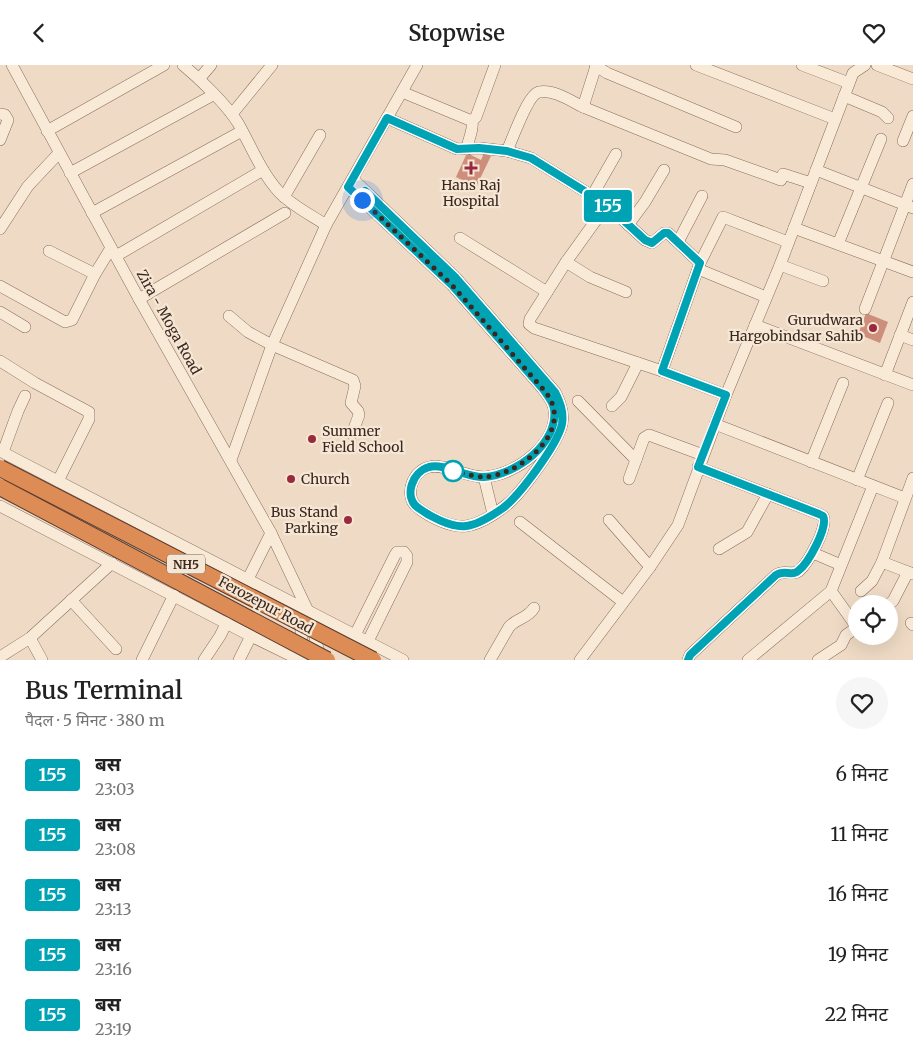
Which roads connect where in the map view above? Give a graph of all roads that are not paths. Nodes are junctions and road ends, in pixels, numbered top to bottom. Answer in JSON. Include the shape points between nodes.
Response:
{"nodes":[{"id":1,"x":12,"y":65,"type":"edge"},
{"id":2,"x":164,"y":65,"type":"edge"},
{"id":3,"x":183,"y":65,"type":"edge"},
{"id":4,"x":211,"y":65,"type":"edge"},
{"id":5,"x":272,"y":65,"type":"edge"},
{"id":6,"x":417,"y":65,"type":"edge"},
{"id":7,"x":495,"y":65,"type":"edge"},
{"id":8,"x":596,"y":65,"type":"edge"},
{"id":9,"x":696,"y":65,"type":"edge"},
{"id":10,"x":802,"y":65,"type":"edge"},
{"id":11,"x":865,"y":65,"type":"edge"},
{"id":12,"x":877,"y":65,"type":"edge"},
{"id":13,"x":912,"y":65,"type":"edge"},
{"id":14,"x":910,"y":77,"type":"edge"},
{"id":15,"x":199,"y":79,"type":"junction"},
{"id":16,"x":849,"y":83,"type":"junction"},
{"id":17,"x":402,"y":92,"type":"junction"},
{"id":18,"x":213,"y":95,"type":"junction"},
{"id":19,"x":844,"y":95,"type":"junction"},
{"id":20,"x":583,"y":107,"type":"junction"},
{"id":21,"x":0,"y":114,"type":"edge"},
{"id":22,"x":232,"y":114,"type":"junction"},
{"id":23,"x":913,"y":117,"type":"edge"},
{"id":24,"x":387,"y":118,"type":"junction"},
{"id":25,"x":888,"y":118,"type":"dead end"},
{"id":26,"x":835,"y":119,"type":"junction"},
{"id":27,"x":472,"y":121,"type":"junction"},
{"id":28,"x":736,"y":127,"type":"dead end"},
{"id":29,"x":47,"y":131,"type":"junction"},
{"id":30,"x":242,"y":131,"type":"junction"},
{"id":31,"x":320,"y":135,"type":"dead end"},
{"id":32,"x":881,"y":139,"type":"dead end"},
{"id":33,"x":0,"y":140,"type":"edge"},
{"id":34,"x":903,"y":141,"type":"dead end"},
{"id":35,"x":467,"y":149,"type":"junction"},
{"id":36,"x":507,"y":151,"type":"junction"},
{"id":37,"x":59,"y":153,"type":"junction"},
{"id":38,"x":616,"y":154,"type":"dead end"},
{"id":39,"x":263,"y":169,"type":"junction"},
{"id":40,"x":664,"y":170,"type":"dead end"},
{"id":41,"x":816,"y":170,"type":"junction"},
{"id":42,"x":70,"y":173,"type":"junction"},
{"id":43,"x":350,"y":183,"type":"junction"},
{"id":44,"x":811,"y":183,"type":"junction"},
{"id":45,"x":913,"y":184,"type":"edge"},
{"id":46,"x":860,"y":188,"type":"junction"},
{"id":47,"x":592,"y":196,"type":"junction"},
{"id":48,"x":702,"y":196,"type":"dead end"},
{"id":49,"x":284,"y":197,"type":"junction"},
{"id":50,"x":607,"y":205,"type":"junction"},
{"id":51,"x":909,"y":207,"type":"edge"},
{"id":52,"x":92,"y":213,"type":"junction"},
{"id":53,"x":285,"y":213,"type":"dead end"},
{"id":54,"x":326,"y":225,"type":"junction"},
{"id":55,"x":628,"y":225,"type":"junction"},
{"id":56,"x":794,"y":228,"type":"junction"},
{"id":57,"x":0,"y":229,"type":"edge"},
{"id":58,"x":460,"y":238,"type":"dead end"},
{"id":59,"x":678,"y":242,"type":"junction"},
{"id":60,"x":788,"y":242,"type":"junction"},
{"id":61,"x":838,"y":244,"type":"junction"},
{"id":62,"x":49,"y":251,"type":"dead end"},
{"id":63,"x":113,"y":252,"type":"junction"},
{"id":64,"x":884,"y":261,"type":"junction"},
{"id":65,"x":566,"y":262,"type":"junction"},
{"id":66,"x":780,"y":265,"type":"junction"},
{"id":67,"x":699,"y":266,"type":"junction"},
{"id":68,"x":913,"y":272,"type":"edge"},
{"id":69,"x":95,"y":274,"type":"junction"},
{"id":70,"x":823,"y":281,"type":"dead end"},
{"id":71,"x":0,"y":286,"type":"edge"},
{"id":72,"x":547,"y":292,"type":"junction"},
{"id":73,"x":626,"y":292,"type":"dead end"},
{"id":74,"x":766,"y":297,"type":"junction"},
{"id":75,"x":139,"y":299,"type":"junction"},
{"id":76,"x":913,"y":302,"type":"edge"},
{"id":77,"x":865,"y":309,"type":"dead end"},
{"id":78,"x":0,"y":312,"type":"edge"},
{"id":79,"x":230,"y":316,"type":"dead end"},
{"id":80,"x":755,"y":325,"type":"junction"},
{"id":81,"x":25,"y":327,"type":"dead end"},
{"id":82,"x":900,"y":335,"type":"junction"},
{"id":83,"x":913,"y":339,"type":"edge"},
{"id":84,"x":272,"y":345,"type":"junction"},
{"id":85,"x":0,"y":361,"type":"edge"},
{"id":86,"x":638,"y":363,"type":"junction"},
{"id":87,"x":662,"y":371,"type":"junction"},
{"id":88,"x":885,"y":375,"type":"junction"},
{"id":89,"x":843,"y":383,"type":"dead end"},
{"id":90,"x":913,"y":385,"type":"edge"},
{"id":91,"x":726,"y":395,"type":"junction"},
{"id":92,"x":25,"y":396,"type":"dead end"},
{"id":93,"x":578,"y":401,"type":"dead end"},
{"id":94,"x":888,"y":403,"type":"dead end"},
{"id":95,"x":612,"y":406,"type":"dead end"},
{"id":96,"x":716,"y":424,"type":"junction"},
{"id":97,"x":352,"y":435,"type":"dead end"},
{"id":98,"x":703,"y":455,"type":"junction"},
{"id":99,"x":1,"y":457,"type":"edge"},
{"id":100,"x":231,"y":460,"type":"junction"},
{"id":101,"x":636,"y":460,"type":"junction"},
{"id":102,"x":810,"y":461,"type":"junction"},
{"id":103,"x":698,"y":467,"type":"junction"},
{"id":104,"x":484,"y":477,"type":"junction"},
{"id":105,"x":913,"y":478,"type":"edge"},
{"id":106,"x":628,"y":479,"type":"dead end"},
{"id":107,"x":857,"y":480,"type":"junction"},
{"id":108,"x":58,"y":481,"type":"junction"},
{"id":109,"x":872,"y":486,"type":"junction"},
{"id":110,"x":0,"y":487,"type":"edge"},
{"id":111,"x":768,"y":494,"type":"junction"},
{"id":112,"x":907,"y":503,"type":"edge"},
{"id":113,"x":0,"y":506,"type":"edge"},
{"id":114,"x":493,"y":514,"type":"junction"},
{"id":115,"x":609,"y":520,"type":"dead end"},
{"id":116,"x":520,"y":522,"type":"dead end"},
{"id":117,"x":271,"y":533,"type":"junction"},
{"id":118,"x":719,"y":549,"type":"dead end"},
{"id":119,"x":813,"y":553,"type":"junction"},
{"id":120,"x":882,"y":561,"type":"junction"},
{"id":121,"x":112,"y":563,"type":"junction"},
{"id":122,"x":841,"y":565,"type":"junction"},
{"id":123,"x":650,"y":567,"type":"junction"},
{"id":124,"x":910,"y":573,"type":"edge"},
{"id":125,"x":248,"y":579,"type":"junction"},
{"id":126,"x":831,"y":591,"type":"junction"},
{"id":127,"x":861,"y":591,"type":"dead end"},
{"id":128,"x":174,"y":595,"type":"junction"},
{"id":129,"x":897,"y":595,"type":"edge"},
{"id":130,"x":71,"y":599,"type":"junction"},
{"id":131,"x":623,"y":602,"type":"junction"},
{"id":132,"x":304,"y":608,"type":"junction"},
{"id":133,"x":534,"y":608,"type":"dead end"},
{"id":134,"x":848,"y":615,"type":"edge"},
{"id":135,"x":226,"y":622,"type":"junction"},
{"id":136,"x":848,"y":633,"type":"edge"},
{"id":137,"x":355,"y":635,"type":"junction"},
{"id":138,"x":251,"y":636,"type":"junction"},
{"id":139,"x":30,"y":638,"type":"junction"},
{"id":140,"x":368,"y":641,"type":"junction"},
{"id":141,"x":116,"y":649,"type":"dead end"},
{"id":142,"x":0,"y":657,"type":"edge"},
{"id":143,"x":42,"y":660,"type":"edge"},
{"id":144,"x":142,"y":660,"type":"edge"},
{"id":145,"x":204,"y":660,"type":"edge"},
{"id":146,"x":239,"y":660,"type":"edge"},
{"id":147,"x":300,"y":660,"type":"edge"},
{"id":148,"x":308,"y":660,"type":"edge"},
{"id":149,"x":321,"y":660,"type":"edge"},
{"id":150,"x":327,"y":660,"type":"edge"},
{"id":151,"x":373,"y":660,"type":"edge"},
{"id":152,"x":403,"y":660,"type":"edge"},
{"id":153,"x":490,"y":660,"type":"edge"},
{"id":154,"x":580,"y":660,"type":"edge"},
{"id":155,"x":688,"y":660,"type":"edge"},
{"id":156,"x":748,"y":660,"type":"edge"},
{"id":157,"x":818,"y":660,"type":"edge"}],
"edges":[{"from":1,"to":29,"type":"street","name":"Zira - Moga Road"},
{"from":2,"to":29,"type":"street"},
{"from":3,"to":15,"type":"street"},
{"from":4,"to":15,"type":"street"},
{"from":5,"to":22,"type":"street"},
{"from":6,"to":17,"type":"street"},
{"from":7,"to":27,"type":"street"},
{"from":8,"to":20,"type":"street"},
{"from":8,"to":28,"type":"street","via":[[607,73]]},
{"from":9,"to":26,"type":"street"},
{"from":10,"to":16,"type":"street"},
{"from":11,"to":16,"type":"street","via":[[855,70]]},
{"from":12,"to":14,"type":"street"},
{"from":13,"to":14,"type":"street"},
{"from":15,"to":18,"type":"street"},
{"from":16,"to":19,"type":"street"},
{"from":17,"to":24,"type":"street"},
{"from":17,"to":27,"type":"street"},
{"from":18,"to":22,"type":"street"},
{"from":18,"to":42,"type":"street"},
{"from":19,"to":25,"type":"street","via":[[882,112]]},
{"from":19,"to":26,"type":"street"},
{"from":20,"to":36,"type":"street","via":[[549,93],[534,94]]},
{"from":20,"to":44,"type":"street","via":[[711,159],[725,160],[781,179],[783,174]]},
{"from":21,"to":33,"type":"street","via":[[8,119]]},
{"from":22,"to":30,"type":"street"},
{"from":23,"to":34,"type":"street"},
{"from":24,"to":35,"type":"street","via":[[457,149]]},
{"from":24,"to":43,"type":"street"},
{"from":26,"to":41,"type":"street"},
{"from":27,"to":35,"type":"street"},
{"from":29,"to":37,"type":"street","name":"Zira - Moga Road"},
{"from":30,"to":39,"type":"street"},
{"from":30,"to":52,"type":"street"},
{"from":31,"to":49,"type":"street"},
{"from":32,"to":46,"type":"street"},
{"from":35,"to":36,"type":"street"},
{"from":36,"to":47,"type":"street","via":[[531,158]]},
{"from":37,"to":42,"type":"street","name":"Zira - Moga Road"},
{"from":37,"to":57,"type":"street","via":[[28,186]]},
{"from":38,"to":47,"type":"street"},
{"from":39,"to":49,"type":"street"},
{"from":39,"to":63,"type":"street"},
{"from":40,"to":55,"type":"street"},
{"from":41,"to":44,"type":"street"},
{"from":41,"to":46,"type":"street"},
{"from":42,"to":52,"type":"street","name":"Zira - Moga Road"},
{"from":43,"to":54,"type":"street"},
{"from":43,"to":104,"type":"street","via":[[452,285],[543,389],[552,404],[553,426],[543,445],[519,465]]},
{"from":43,"to":114,"type":"street","via":[[456,278],[555,392],[562,408],[562,425],[556,441],[517,495]]},
{"from":44,"to":56,"type":"street"},
{"from":45,"to":51,"type":"street"},
{"from":46,"to":51,"type":"street"},
{"from":46,"to":61,"type":"street"},
{"from":47,"to":50,"type":"street"},
{"from":48,"to":59,"type":"street"},
{"from":49,"to":54,"type":"street"},
{"from":50,"to":55,"type":"street"},
{"from":50,"to":65,"type":"street"},
{"from":51,"to":64,"type":"street"},
{"from":52,"to":63,"type":"street","name":"Zira - Moga Road"},
{"from":53,"to":75,"type":"street"},
{"from":54,"to":84,"type":"street"},
{"from":55,"to":59,"type":"street","via":[[648,242],[655,242],[666,232]]},
{"from":56,"to":60,"type":"street"},
{"from":56,"to":61,"type":"street"},
{"from":58,"to":72,"type":"street"},
{"from":59,"to":67,"type":"street"},
{"from":60,"to":66,"type":"street"},
{"from":60,"to":67,"type":"street","via":[[724,217]]},
{"from":61,"to":64,"type":"street"},
{"from":62,"to":69,"type":"street"},
{"from":63,"to":69,"type":"street"},
{"from":63,"to":75,"type":"street","name":"Zira - Moga Road"},
{"from":64,"to":68,"type":"street"},
{"from":64,"to":77,"type":"street"},
{"from":65,"to":72,"type":"street"},
{"from":65,"to":73,"type":"street","via":[[590,277]]},
{"from":66,"to":70,"type":"street"},
{"from":66,"to":74,"type":"street"},
{"from":67,"to":74,"type":"street"},
{"from":67,"to":87,"type":"street"},
{"from":69,"to":71,"type":"street","via":[[72,319],[67,322]]},
{"from":72,"to":86,"type":"street","via":[[529,325]]},
{"from":74,"to":80,"type":"street"},
{"from":75,"to":100,"type":"street","name":"Zira - Moga Road"},
{"from":76,"to":82,"type":"street"},
{"from":78,"to":81,"type":"street"},
{"from":79,"to":84,"type":"street","via":[[251,334]]},
{"from":80,"to":88,"type":"street"},
{"from":80,"to":91,"type":"street"},
{"from":82,"to":83,"type":"street"},
{"from":82,"to":88,"type":"street"},
{"from":84,"to":97,"type":"street","via":[[353,380],[355,386],[351,403],[359,415]]},
{"from":84,"to":100,"type":"street"},
{"from":85,"to":108,"type":"street","via":[[89,412],[89,419]]},
{"from":86,"to":87,"type":"street"},
{"from":86,"to":95,"type":"street","via":[[621,397]]},
{"from":87,"to":91,"type":"street"},
{"from":88,"to":90,"type":"street"},
{"from":89,"to":102,"type":"street"},
{"from":91,"to":96,"type":"street"},
{"from":92,"to":99,"type":"street"},
{"from":93,"to":101,"type":"street"},
{"from":94,"to":107,"type":"street"},
{"from":96,"to":98,"type":"street"},
{"from":96,"to":102,"type":"street"},
{"from":98,"to":101,"type":"street","via":[[649,435],[644,438]]},
{"from":98,"to":103,"type":"street"},
{"from":99,"to":108,"type":"street"},
{"from":99,"to":151,"type":"highway","name":"Ferozepur Road","number":"NH5","bridge":true},
{"from":100,"to":117,"type":"street","name":"Zira - Moga Road"},
{"from":101,"to":106,"type":"street"},
{"from":102,"to":107,"type":"street"},
{"from":103,"to":111,"type":"street"},
{"from":103,"to":123,"type":"street","via":[[675,532]]},
{"from":104,"to":114,"type":"street"},
{"from":104,"to":114,"type":"street","via":[[429,467],[413,482],[411,499],[425,512],[458,526],[475,524]]},
{"from":105,"to":112,"type":"street"},
{"from":107,"to":109,"type":"street"},
{"from":108,"to":125,"type":"street"},
{"from":109,"to":112,"type":"street"},
{"from":109,"to":122,"type":"street"},
{"from":110,"to":150,"type":"highway","name":"Ferozepur Road","number":"NH5","bridge":true},
{"from":111,"to":118,"type":"street","via":[[747,532]]},
{"from":111,"to":119,"type":"street","via":[[823,516],[825,523]]},
{"from":112,"to":120,"type":"street"},
{"from":113,"to":121,"type":"street"},
{"from":115,"to":123,"type":"street"},
{"from":116,"to":131,"type":"street"},
{"from":117,"to":125,"type":"street"},
{"from":117,"to":132,"type":"street","name":"Zira - Moga Road"},
{"from":119,"to":122,"type":"street"},
{"from":119,"to":155,"type":"street","via":[[798,571],[783,571],[776,575]]},
{"from":120,"to":124,"type":"street"},
{"from":120,"to":127,"type":"street","via":[[872,581]]},
{"from":121,"to":128,"type":"street"},
{"from":121,"to":130,"type":"street"},
{"from":122,"to":126,"type":"street"},
{"from":123,"to":131,"type":"street"},
{"from":124,"to":129,"type":"street"},
{"from":125,"to":132,"type":"street"},
{"from":126,"to":134,"type":"street"},
{"from":126,"to":156,"type":"street"},
{"from":128,"to":135,"type":"street"},
{"from":128,"to":144,"type":"street"},
{"from":130,"to":139,"type":"street"},
{"from":130,"to":141,"type":"street"},
{"from":131,"to":154,"type":"street"},
{"from":132,"to":137,"type":"street"},
{"from":132,"to":148,"type":"street","name":"Zira - Moga Road","via":[[302,645]]},
{"from":132,"to":149,"type":"street","name":"Zira - Moga Road"},
{"from":133,"to":153,"type":"street","via":[[529,615],[509,627]]},
{"from":135,"to":138,"type":"street"},
{"from":135,"to":145,"type":"street"},
{"from":136,"to":157,"type":"street","via":[[841,645]]},
{"from":137,"to":140,"type":"street"},
{"from":137,"to":140,"type":"street","via":[[395,555],[404,552],[407,562]]},
{"from":138,"to":146,"type":"street"},
{"from":138,"to":147,"type":"street"},
{"from":139,"to":142,"type":"street"},
{"from":139,"to":143,"type":"street"},
{"from":140,"to":152,"type":"street"}]}
